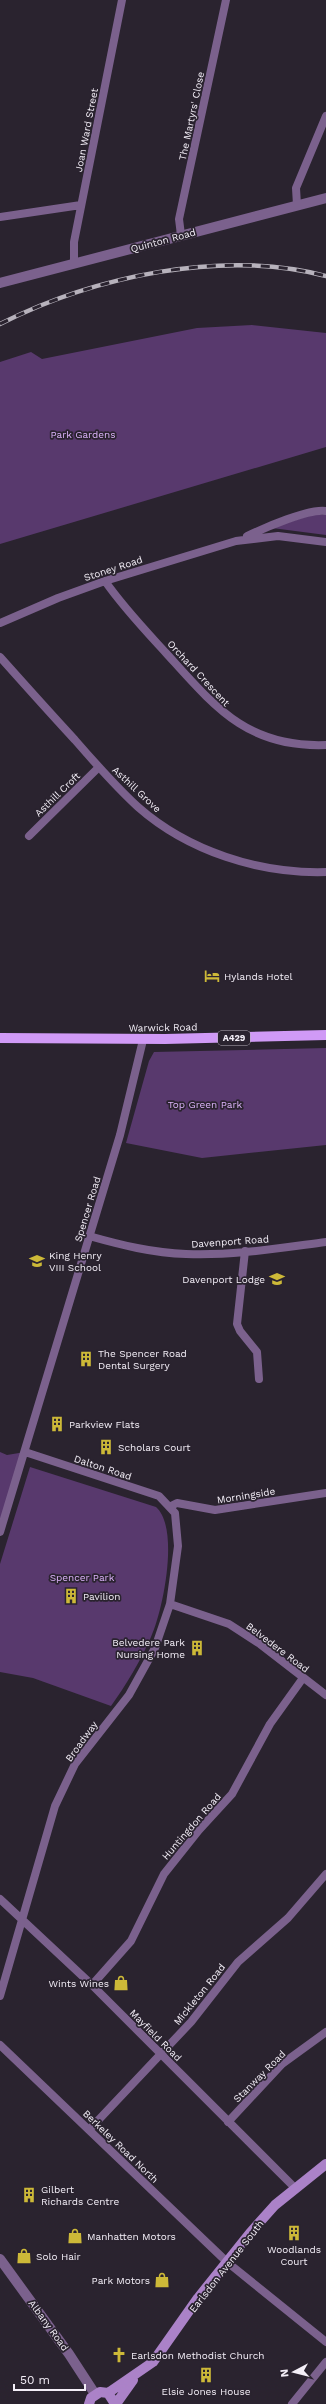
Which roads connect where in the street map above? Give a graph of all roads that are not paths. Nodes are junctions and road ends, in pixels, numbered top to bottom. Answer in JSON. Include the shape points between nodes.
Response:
{"nodes":[{"id":1,"x":122,"y":0,"type":"edge"},
{"id":2,"x":226,"y":0,"type":"edge"},
{"id":3,"x":326,"y":116,"type":"edge"},
{"id":4,"x":326,"y":198,"type":"edge"},
{"id":5,"x":81,"y":205,"type":"junction"},
{"id":6,"x":297,"y":205,"type":"junction"},
{"id":7,"x":0,"y":217,"type":"edge"},
{"id":8,"x":181,"y":235,"type":"junction"},
{"id":9,"x":74,"y":264,"type":"junction"},
{"id":10,"x":0,"y":283,"type":"edge"},
{"id":11,"x":326,"y":511,"type":"edge"},
{"id":12,"x":236,"y":541,"type":"junction"},
{"id":13,"x":326,"y":542,"type":"edge"},
{"id":14,"x":105,"y":581,"type":"junction"},
{"id":15,"x":0,"y":624,"type":"edge"},
{"id":16,"x":0,"y":657,"type":"edge"},
{"id":17,"x":326,"y":745,"type":"edge"},
{"id":18,"x":99,"y":767,"type":"junction"},
{"id":19,"x":29,"y":836,"type":"dead end"},
{"id":20,"x":326,"y":872,"type":"edge"},
{"id":21,"x":326,"y":1035,"type":"edge"},
{"id":22,"x":0,"y":1038,"type":"edge"},
{"id":23,"x":143,"y":1040,"type":"junction"},
{"id":24,"x":89,"y":1236,"type":"junction"},
{"id":25,"x":326,"y":1242,"type":"edge"},
{"id":26,"x":245,"y":1251,"type":"junction"},
{"id":27,"x":259,"y":1379,"type":"dead end"},
{"id":28,"x":25,"y":1452,"type":"junction"},
{"id":29,"x":326,"y":1493,"type":"edge"},
{"id":30,"x":171,"y":1506,"type":"junction"},
{"id":31,"x":0,"y":1532,"type":"edge"},
{"id":32,"x":170,"y":1604,"type":"junction"},
{"id":33,"x":303,"y":1678,"type":"junction"},
{"id":34,"x":326,"y":1695,"type":"edge"},
{"id":35,"x":326,"y":1874,"type":"edge"},
{"id":36,"x":0,"y":1899,"type":"edge"},
{"id":37,"x":22,"y":1918,"type":"junction"},
{"id":38,"x":92,"y":1985,"type":"junction"},
{"id":39,"x":0,"y":1996,"type":"edge"},
{"id":40,"x":326,"y":2032,"type":"edge"},
{"id":41,"x":0,"y":2045,"type":"edge"},
{"id":42,"x":160,"y":2054,"type":"junction"},
{"id":43,"x":228,"y":2122,"type":"junction"},
{"id":44,"x":89,"y":2130,"type":"junction"},
{"id":45,"x":326,"y":2164,"type":"edge"},
{"id":46,"x":295,"y":2188,"type":"junction"},
{"id":47,"x":0,"y":2259,"type":"edge"},
{"id":48,"x":227,"y":2262,"type":"junction"},
{"id":49,"x":326,"y":2342,"type":"edge"},
{"id":50,"x":326,"y":2362,"type":"edge"},
{"id":51,"x":135,"y":2376,"type":"junction"},
{"id":52,"x":95,"y":2394,"type":"junction"},
{"id":53,"x":108,"y":2394,"type":"junction"},
{"id":54,"x":89,"y":2404,"type":"edge"},
{"id":55,"x":116,"y":2404,"type":"edge"},
{"id":56,"x":292,"y":2404,"type":"edge"}],
"edges":[{"from":1,"to":5,"type":"street","name":"Joan Ward Street"},
{"from":2,"to":8,"type":"street","name":"The Martyrs' Close","via":[[180,219]]},
{"from":3,"to":6,"type":"street","via":[[295,192]]},
{"from":4,"to":6,"type":"street","name":"Quinton Road"},
{"from":5,"to":7,"type":"street"},
{"from":5,"to":9,"type":"street","name":"Joan Ward Street","via":[[73,246]]},
{"from":6,"to":8,"type":"street","name":"Quinton Road"},
{"from":8,"to":9,"type":"street","name":"Quinton Road"},
{"from":9,"to":10,"type":"street","name":"Quinton Road"},
{"from":11,"to":12,"type":"street","name":"Stoney Road","via":[[316,511],[271,525]]},
{"from":12,"to":13,"type":"street","name":"Stoney Road","via":[[278,536]]},
{"from":12,"to":14,"type":"street","name":"Stoney Road"},
{"from":14,"to":15,"type":"street","name":"Stoney Road","via":[[58,598]]},
{"from":14,"to":17,"type":"street","name":"Orchard Crescent","via":[[134,618],[226,716],[254,733],[273,740],[303,745]]},
{"from":16,"to":18,"type":"street","name":"Asthill Grove"},
{"from":18,"to":19,"type":"street","name":"Asthill Croft"},
{"from":18,"to":20,"type":"street","name":"Asthill Grove","via":[[139,807],[196,845],[221,856],[253,864]]},
{"from":21,"to":23,"type":"main road","name":"Warwick Road","number":"A429"},
{"from":22,"to":23,"type":"main road","name":"Warwick Road","number":"A429"},
{"from":23,"to":24,"type":"street","name":"Spencer Road","via":[[120,1135]]},
{"from":24,"to":26,"type":"street","name":"Davenport Road","via":[[164,1252],[207,1254]]},
{"from":24,"to":28,"type":"street","name":"Spencer Road"},
{"from":25,"to":26,"type":"street","name":"Davenport Road"},
{"from":26,"to":27,"type":"street","via":[[237,1324],[257,1352]]},
{"from":28,"to":30,"type":"street","name":"Dalton Road","via":[[158,1496]]},
{"from":28,"to":31,"type":"street","name":"Spencer Road"},
{"from":29,"to":30,"type":"street","name":"Morningside","via":[[215,1510],[178,1503]]},
{"from":30,"to":32,"type":"street","name":"Broadway","via":[[175,1513],[178,1533],[176,1572]]},
{"from":32,"to":33,"type":"street","name":"Belvedere Road","via":[[229,1624],[260,1644]]},
{"from":32,"to":37,"type":"street","name":"Broadway","via":[[157,1643],[138,1681],[85,1749],[62,1790]]},
{"from":33,"to":34,"type":"street","name":"Belvedere Road"},
{"from":33,"to":38,"type":"street","name":"Huntingdon Road","via":[[270,1724],[232,1794],[198,1830],[164,1874],[127,1947]]},
{"from":35,"to":42,"type":"street","name":"Mickleton Road","via":[[291,1915],[238,1962],[191,2022]]},
{"from":36,"to":37,"type":"street","name":"Mayfield Road"},
{"from":37,"to":38,"type":"street","name":"Mayfield Road"},
{"from":37,"to":39,"type":"street","name":"Broadway"},
{"from":38,"to":42,"type":"street","name":"Mayfield Road"},
{"from":40,"to":43,"type":"street","name":"Stanway Road","via":[[282,2064]]},
{"from":41,"to":44,"type":"street","name":"Berkeley Road North"},
{"from":42,"to":43,"type":"street","name":"Mayfield Road"},
{"from":42,"to":44,"type":"street","name":"Mickleton Road"},
{"from":43,"to":46,"type":"street","name":"Mayfield Road"},
{"from":44,"to":48,"type":"street","name":"Berkeley Road North"},
{"from":45,"to":46,"type":"main road","name":"Earlsdon Avenue South"},
{"from":46,"to":48,"type":"main road","name":"Earlsdon Avenue South","via":[[275,2204]]},
{"from":47,"to":52,"type":"street","name":"Albany Road","via":[[70,2354]]},
{"from":48,"to":49,"type":"street","name":"Berkeley Road North"},
{"from":48,"to":51,"type":"main road","name":"Earlsdon Avenue South","via":[[154,2361]]},
{"from":50,"to":56,"type":"street"},
{"from":51,"to":53,"type":"main road","name":"Earlsdon Avenue South"},
{"from":51,"to":55,"type":"main road","name":"Earlsdon Avenue South"},
{"from":52,"to":53,"type":"main road"},
{"from":52,"to":54,"type":"main road"},
{"from":53,"to":55,"type":"main road"}]}
